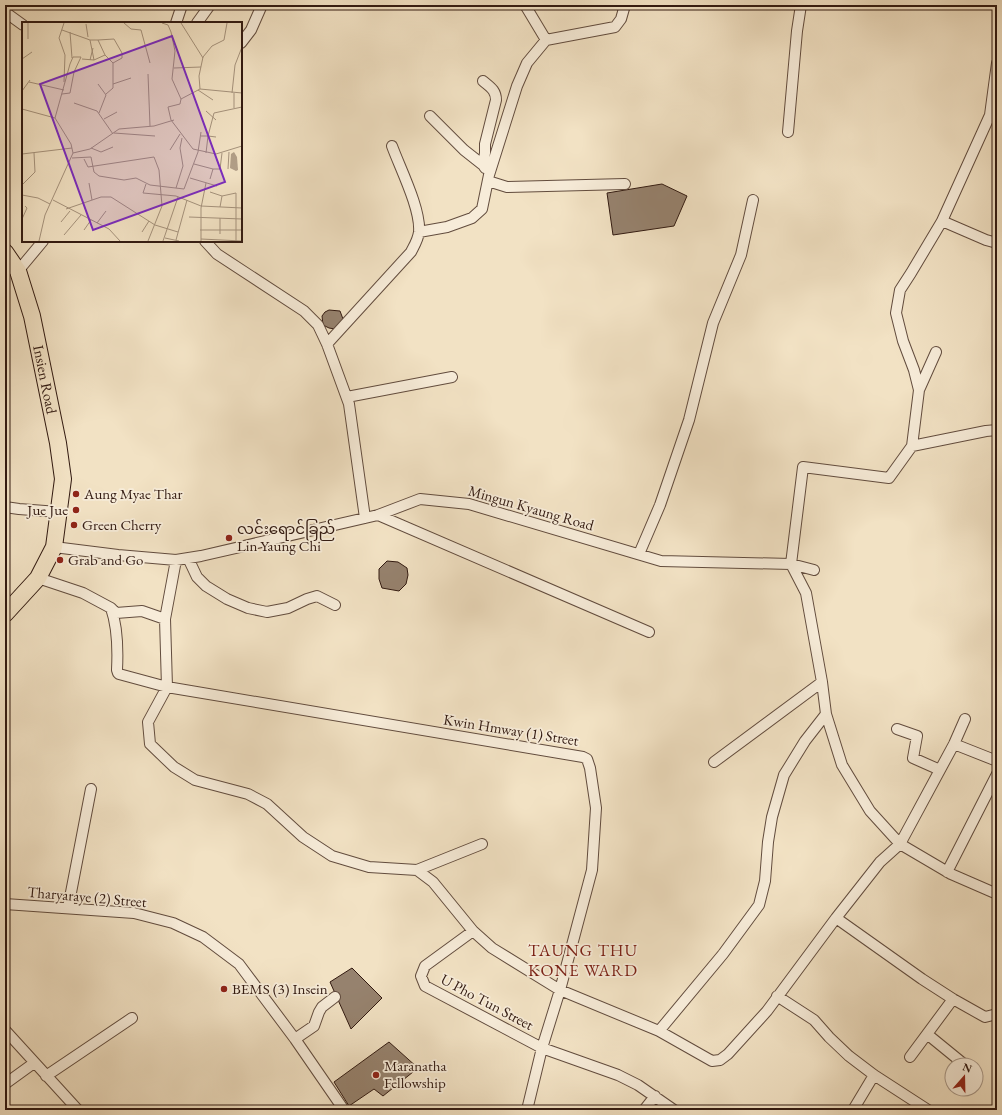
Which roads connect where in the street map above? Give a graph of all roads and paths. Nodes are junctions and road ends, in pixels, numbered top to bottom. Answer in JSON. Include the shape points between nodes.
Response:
{"nodes":[{"id":1,"x":182,"y":5,"type":"edge"},
{"id":2,"x":210,"y":5,"type":"edge"},
{"id":3,"x":262,"y":5,"type":"edge"},
{"id":4,"x":525,"y":5,"type":"edge"},
{"id":5,"x":625,"y":5,"type":"edge"},
{"id":6,"x":801,"y":5,"type":"edge"},
{"id":7,"x":5,"y":12,"type":"edge"},
{"id":8,"x":176,"y":22,"type":"edge"},
{"id":9,"x":198,"y":22,"type":"edge"},
{"id":10,"x":22,"y":24,"type":"edge"},
{"id":11,"x":546,"y":40,"type":"junction"},
{"id":12,"x":242,"y":42,"type":"edge"},
{"id":13,"x":997,"y":63,"type":"edge"},
{"id":14,"x":483,"y":81,"type":"dead end"},
{"id":15,"x":430,"y":116,"type":"dead end"},
{"id":16,"x":788,"y":132,"type":"dead end"},
{"id":17,"x":392,"y":146,"type":"dead end"},
{"id":18,"x":483,"y":165,"type":"junction"},
{"id":19,"x":488,"y":178,"type":"junction"},
{"id":20,"x":625,"y":184,"type":"dead end"},
{"id":21,"x":753,"y":200,"type":"dead end"},
{"id":22,"x":942,"y":221,"type":"junction"},
{"id":23,"x":419,"y":232,"type":"junction"},
{"id":24,"x":42,"y":242,"type":"edge"},
{"id":25,"x":206,"y":242,"type":"edge"},
{"id":26,"x":997,"y":242,"type":"edge"},
{"id":27,"x":5,"y":252,"type":"edge"},
{"id":28,"x":18,"y":271,"type":"junction"},
{"id":29,"x":327,"y":344,"type":"junction"},
{"id":30,"x":936,"y":352,"type":"dead end"},
{"id":31,"x":452,"y":377,"type":"dead end"},
{"id":32,"x":919,"y":390,"type":"junction"},
{"id":33,"x":347,"y":397,"type":"junction"},
{"id":34,"x":997,"y":430,"type":"edge"},
{"id":35,"x":912,"y":446,"type":"junction"},
{"id":36,"x":5,"y":507,"type":"edge"},
{"id":37,"x":58,"y":512,"type":"junction"},
{"id":38,"x":378,"y":515,"type":"junction"},
{"id":39,"x":365,"y":518,"type":"junction"},
{"id":40,"x":54,"y":547,"type":"junction"},
{"id":41,"x":639,"y":554,"type":"junction"},
{"id":42,"x":188,"y":558,"type":"junction"},
{"id":43,"x":176,"y":560,"type":"junction"},
{"id":44,"x":790,"y":564,"type":"junction"},
{"id":45,"x":814,"y":570,"type":"dead end"},
{"id":46,"x":38,"y":578,"type":"junction"},
{"id":47,"x":335,"y":605,"type":"dead end"},
{"id":48,"x":111,"y":608,"type":"junction"},
{"id":49,"x":5,"y":614,"type":"edge"},
{"id":50,"x":165,"y":619,"type":"junction"},
{"id":51,"x":649,"y":632,"type":"dead end"},
{"id":52,"x":822,"y":682,"type":"junction"},
{"id":53,"x":168,"y":687,"type":"junction"},
{"id":54,"x":826,"y":714,"type":"junction"},
{"id":55,"x":965,"y":719,"type":"dead end"},
{"id":56,"x":897,"y":729,"type":"dead end"},
{"id":57,"x":954,"y":744,"type":"junction"},
{"id":58,"x":997,"y":761,"type":"edge"},
{"id":59,"x":714,"y":762,"type":"dead end"},
{"id":60,"x":940,"y":770,"type":"junction"},
{"id":61,"x":997,"y":774,"type":"edge"},
{"id":62,"x":91,"y":789,"type":"dead end"},
{"id":63,"x":482,"y":844,"type":"dead end"},
{"id":64,"x":900,"y":844,"type":"junction"},
{"id":65,"x":5,"y":857,"type":"edge"},
{"id":66,"x":5,"y":863,"type":"edge"},
{"id":67,"x":417,"y":870,"type":"junction"},
{"id":68,"x":947,"y":872,"type":"junction"},
{"id":69,"x":997,"y":894,"type":"edge"},
{"id":70,"x":5,"y":904,"type":"edge"},
{"id":71,"x":68,"y":908,"type":"junction"},
{"id":72,"x":836,"y":918,"type":"junction"},
{"id":73,"x":473,"y":931,"type":"junction"},
{"id":74,"x":560,"y":990,"type":"junction"},
{"id":75,"x":335,"y":996,"type":"dead end"},
{"id":76,"x":777,"y":996,"type":"junction"},
{"id":77,"x":953,"y":999,"type":"junction"},
{"id":78,"x":997,"y":1014,"type":"edge"},
{"id":79,"x":132,"y":1018,"type":"dead end"},
{"id":80,"x":659,"y":1031,"type":"junction"},
{"id":81,"x":927,"y":1034,"type":"junction"},
{"id":82,"x":7,"y":1037,"type":"edge"},
{"id":83,"x":295,"y":1039,"type":"junction"},
{"id":84,"x":542,"y":1048,"type":"junction"},
{"id":85,"x":910,"y":1057,"type":"dead end"},
{"id":86,"x":955,"y":1057,"type":"edge"},
{"id":87,"x":34,"y":1063,"type":"junction"},
{"id":88,"x":874,"y":1075,"type":"junction"},
{"id":89,"x":46,"y":1076,"type":"junction"},
{"id":90,"x":5,"y":1084,"type":"edge"},
{"id":91,"x":655,"y":1096,"type":"junction"},
{"id":92,"x":78,"y":1110,"type":"edge"},
{"id":93,"x":344,"y":1110,"type":"edge"},
{"id":94,"x":527,"y":1110,"type":"edge"},
{"id":95,"x":644,"y":1110,"type":"edge"},
{"id":96,"x":674,"y":1110,"type":"edge"},
{"id":97,"x":853,"y":1110,"type":"edge"},
{"id":98,"x":928,"y":1110,"type":"edge"}],
"edges":[{"from":1,"to":8,"type":"street"},
{"from":2,"to":9,"type":"street"},
{"from":3,"to":12,"type":"street","via":[[251,30]]},
{"from":4,"to":11,"type":"street"},
{"from":5,"to":11,"type":"street","via":[[621,19],[615,26]]},
{"from":6,"to":16,"type":"street"},
{"from":7,"to":10,"type":"street"},
{"from":11,"to":19,"type":"street","via":[[527,63],[517,86]]},
{"from":13,"to":22,"type":"street","via":[[990,115]]},
{"from":14,"to":18,"type":"street","via":[[494,91],[496,100],[485,144]]},
{"from":15,"to":18,"type":"street"},
{"from":17,"to":23,"type":"street","via":[[415,205]]},
{"from":18,"to":19,"type":"street"},
{"from":19,"to":20,"type":"street","via":[[507,188]]},
{"from":19,"to":23,"type":"street","via":[[482,209],[472,218],[447,227]]},
{"from":21,"to":41,"type":"street","via":[[741,255],[713,323],[689,420],[660,505]]},
{"from":22,"to":26,"type":"street","via":[[986,240]]},
{"from":22,"to":32,"type":"street","via":[[900,290],[896,313]]},
{"from":23,"to":29,"type":"street","via":[[411,252]]},
{"from":24,"to":28,"type":"street"},
{"from":25,"to":29,"type":"street","via":[[217,254],[304,311],[318,325]]},
{"from":27,"to":28,"type":"main road","name":"Insien Road"},
{"from":28,"to":37,"type":"main road","name":"Insien Road","via":[[32,316],[58,443],[63,479]]},
{"from":29,"to":33,"type":"street"},
{"from":30,"to":32,"type":"street"},
{"from":31,"to":33,"type":"street"},
{"from":32,"to":35,"type":"street"},
{"from":33,"to":39,"type":"street"},
{"from":34,"to":35,"type":"street"},
{"from":35,"to":44,"type":"street","via":[[889,478],[804,466]]},
{"from":36,"to":37,"type":"street"},
{"from":37,"to":40,"type":"main road","name":"Insien Road"},
{"from":38,"to":39,"type":"street","name":"Mingun Kyaung Road"},
{"from":38,"to":41,"type":"street","name":"Mingun Kyaung Road","via":[[420,499],[469,504]]},
{"from":38,"to":51,"type":"street"},
{"from":39,"to":42,"type":"street","name":"Mingun Kyaung Road"},
{"from":40,"to":43,"type":"street","name":"Mingun Kyaung Road"},
{"from":40,"to":46,"type":"main road"},
{"from":41,"to":44,"type":"street","name":"Mingun Kyaung Road","via":[[661,561]]},
{"from":42,"to":43,"type":"street","name":"Mingun Kyaung Road"},
{"from":42,"to":47,"type":"street","via":[[197,577],[206,586],[248,608],[267,612],[288,608],[317,596]]},
{"from":43,"to":50,"type":"street"},
{"from":44,"to":45,"type":"street","name":"Mingun Kyaung Road"},
{"from":44,"to":52,"type":"street","via":[[806,592]]},
{"from":46,"to":48,"type":"street","via":[[83,593]]},
{"from":46,"to":49,"type":"main road"},
{"from":48,"to":50,"type":"street","via":[[116,613],[142,611]]},
{"from":48,"to":53,"type":"street","via":[[115,620],[118,672]]},
{"from":50,"to":53,"type":"street"},
{"from":52,"to":54,"type":"street"},
{"from":52,"to":59,"type":"street"},
{"from":53,"to":67,"type":"street","via":[[148,722],[150,744],[174,767],[195,780],[248,794],[267,804],[303,837],[332,856],[369,867]]},
{"from":53,"to":74,"type":"street","name":"Kwin Hmway (1) Street","via":[[583,757],[587,760],[596,808],[592,870]]},
{"from":54,"to":64,"type":"street","via":[[842,765],[870,811]]},
{"from":54,"to":80,"type":"street","via":[[784,775],[772,817],[765,881],[759,905],[724,954]]},
{"from":55,"to":57,"type":"street"},
{"from":56,"to":60,"type":"street","via":[[917,736],[913,758]]},
{"from":57,"to":58,"type":"street"},
{"from":57,"to":60,"type":"street"},
{"from":60,"to":64,"type":"street"},
{"from":61,"to":68,"type":"street"},
{"from":62,"to":71,"type":"street"},
{"from":63,"to":67,"type":"street"},
{"from":64,"to":68,"type":"street"},
{"from":64,"to":72,"type":"street","via":[[880,862]]},
{"from":65,"to":66,"type":"lane"},
{"from":67,"to":73,"type":"street","via":[[433,882]]},
{"from":68,"to":69,"type":"street"},
{"from":70,"to":71,"type":"street","name":"Tharyaraye (2) Street"},
{"from":71,"to":83,"type":"street","name":"Tharyaraye (2) Street","via":[[134,913],[173,923],[202,937],[239,964]]},
{"from":72,"to":76,"type":"street"},
{"from":72,"to":77,"type":"street"},
{"from":73,"to":74,"type":"street","via":[[492,948]]},
{"from":73,"to":84,"type":"street","name":"U Pho Tun Street","via":[[425,966],[421,976],[426,986]]},
{"from":74,"to":80,"type":"street"},
{"from":74,"to":84,"type":"street","name":"Kwin Hmway (1) Street"},
{"from":75,"to":83,"type":"street","via":[[322,1007],[314,1026]]},
{"from":76,"to":80,"type":"street","via":[[767,1011],[720,1060],[712,1060]]},
{"from":76,"to":88,"type":"street","via":[[814,1020],[849,1056]]},
{"from":77,"to":78,"type":"street","via":[[985,1017]]},
{"from":77,"to":81,"type":"street"},
{"from":79,"to":89,"type":"street"},
{"from":81,"to":85,"type":"street"},
{"from":81,"to":86,"type":"street"},
{"from":82,"to":87,"type":"street"},
{"from":83,"to":93,"type":"street","name":"Tharyaraye (2) Street"},
{"from":84,"to":91,"type":"street","name":"U Pho Tun Street","via":[[618,1075]]},
{"from":84,"to":94,"type":"street","name":"Kwin Hmway (1) Street"},
{"from":87,"to":89,"type":"street"},
{"from":87,"to":90,"type":"street"},
{"from":88,"to":97,"type":"street"},
{"from":88,"to":98,"type":"street"},
{"from":89,"to":92,"type":"street"},
{"from":91,"to":95,"type":"street"},
{"from":91,"to":96,"type":"street","name":"U Pho Tun Street"}]}
